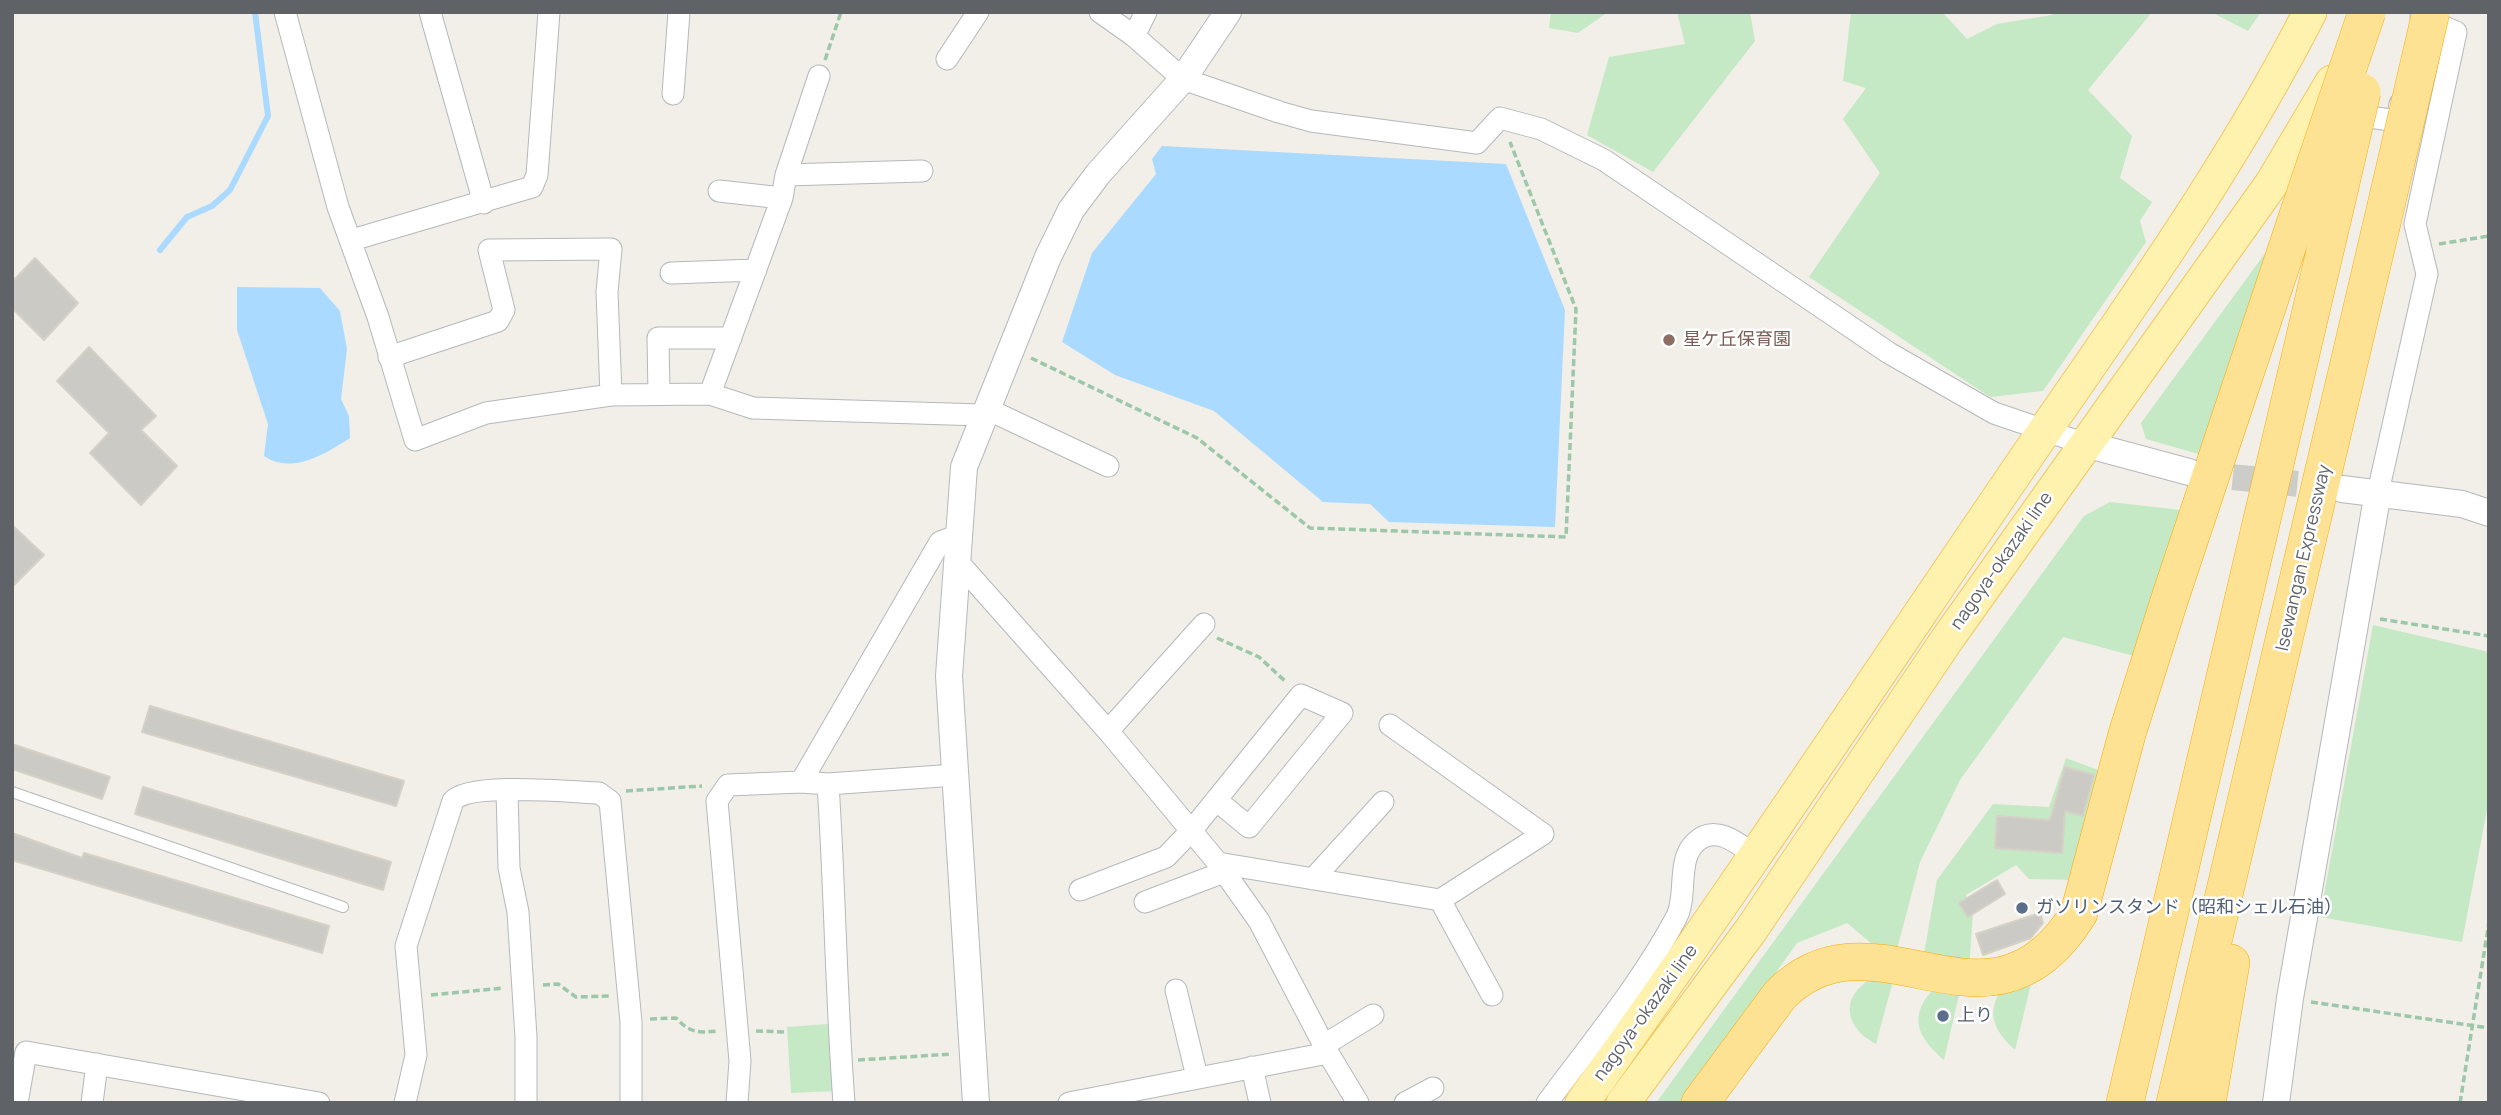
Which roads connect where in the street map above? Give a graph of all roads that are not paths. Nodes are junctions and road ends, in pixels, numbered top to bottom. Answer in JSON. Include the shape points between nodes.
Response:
{"nodes":[{"id":1,"x":285,"y":12,"type":"edge"},
{"id":2,"x":430,"y":12,"type":"edge"},
{"id":3,"x":548,"y":12,"type":"edge"},
{"id":4,"x":679,"y":12,"type":"edge"},
{"id":5,"x":978,"y":12,"type":"edge"},
{"id":6,"x":1100,"y":12,"type":"edge"},
{"id":7,"x":1146,"y":12,"type":"edge"},
{"id":8,"x":1228,"y":12,"type":"edge"},
{"id":9,"x":2310,"y":12,"type":"edge"},
{"id":10,"x":2367,"y":12,"type":"edge"},
{"id":11,"x":2380,"y":12,"type":"edge"},
{"id":12,"x":2449,"y":19,"type":"edge"},
{"id":13,"x":1135,"y":36,"type":"junction"},
{"id":14,"x":947,"y":59,"type":"dead end"},
{"id":15,"x":819,"y":76,"type":"road end"},
{"id":16,"x":1183,"y":79,"type":"junction"},
{"id":17,"x":673,"y":94,"type":"dead end"},
{"id":18,"x":2318,"y":109,"type":"junction"},
{"id":19,"x":922,"y":171,"type":"dead end"},
{"id":20,"x":786,"y":176,"type":"junction"},
{"id":21,"x":719,"y":191,"type":"dead end"},
{"id":22,"x":782,"y":198,"type":"junction"},
{"id":23,"x":484,"y":203,"type":"junction"},
{"id":24,"x":2316,"y":215,"type":"junction"},
{"id":25,"x":352,"y":240,"type":"junction"},
{"id":26,"x":756,"y":270,"type":"junction"},
{"id":27,"x":671,"y":273,"type":"dead end"},
{"id":28,"x":731,"y":338,"type":"junction"},
{"id":29,"x":389,"y":357,"type":"junction"},
{"id":30,"x":659,"y":394,"type":"junction"},
{"id":31,"x":709,"y":394,"type":"junction"},
{"id":32,"x":611,"y":395,"type":"junction"},
{"id":33,"x":984,"y":412,"type":"junction"},
{"id":34,"x":2044,"y":431,"type":"junction"},
{"id":35,"x":2085,"y":444,"type":"junction"},
{"id":36,"x":1108,"y":466,"type":"dead end"},
{"id":37,"x":2189,"y":472,"type":"tunnel mouth"},
{"id":38,"x":2342,"y":489,"type":"tunnel mouth"},
{"id":39,"x":2378,"y":492,"type":"junction"},
{"id":40,"x":2489,"y":513,"type":"edge"},
{"id":41,"x":960,"y":534,"type":"junction"},
{"id":42,"x":958,"y":562,"type":"junction"},
{"id":43,"x":2290,"y":620,"type":"junction"},
{"id":44,"x":1201,"y":627,"type":"road end"},
{"id":45,"x":1390,"y":725,"type":"dead end"},
{"id":46,"x":1108,"y":731,"type":"junction"},
{"id":47,"x":955,"y":775,"type":"junction"},
{"id":48,"x":801,"y":782,"type":"junction"},
{"id":49,"x":828,"y":784,"type":"junction"},
{"id":50,"x":508,"y":791,"type":"junction"},
{"id":51,"x":12,"y":792,"type":"edge"},
{"id":52,"x":1216,"y":800,"type":"dead end"},
{"id":53,"x":1383,"y":802,"type":"dead end"},
{"id":54,"x":1191,"y":831,"type":"junction"},
{"id":55,"x":1757,"y":857,"type":"junction"},
{"id":56,"x":1221,"y":867,"type":"junction"},
{"id":57,"x":1313,"y":879,"type":"junction"},
{"id":58,"x":1080,"y":890,"type":"dead end"},
{"id":59,"x":1440,"y":900,"type":"junction"},
{"id":60,"x":1145,"y":902,"type":"dead end"},
{"id":61,"x":343,"y":907,"type":"dead end"},
{"id":62,"x":1176,"y":990,"type":"dead end"},
{"id":63,"x":1492,"y":995,"type":"dead end"},
{"id":64,"x":1373,"y":1015,"type":"dead end"},
{"id":65,"x":1326,"y":1049,"type":"junction"},
{"id":66,"x":97,"y":1064,"type":"junction"},
{"id":67,"x":1252,"y":1067,"type":"junction"},
{"id":68,"x":1197,"y":1077,"type":"junction"},
{"id":69,"x":1433,"y":1088,"type":"dead end"},
{"id":70,"x":1153,"y":1094,"type":"edge"},
{"id":71,"x":226,"y":1095,"type":"edge"},
{"id":72,"x":315,"y":1102,"type":"edge"},
{"id":73,"x":17,"y":1103,"type":"edge"},
{"id":74,"x":92,"y":1103,"type":"edge"},
{"id":75,"x":405,"y":1103,"type":"edge"},
{"id":76,"x":526,"y":1103,"type":"edge"},
{"id":77,"x":631,"y":1103,"type":"edge"},
{"id":78,"x":737,"y":1103,"type":"edge"},
{"id":79,"x":844,"y":1103,"type":"edge"},
{"id":80,"x":976,"y":1103,"type":"edge"},
{"id":81,"x":1069,"y":1103,"type":"edge"},
{"id":82,"x":1260,"y":1103,"type":"edge"},
{"id":83,"x":1358,"y":1103,"type":"edge"},
{"id":84,"x":1405,"y":1103,"type":"edge"},
{"id":85,"x":1547,"y":1103,"type":"edge"},
{"id":86,"x":1581,"y":1103,"type":"edge"},
{"id":87,"x":1623,"y":1103,"type":"edge"},
{"id":88,"x":1700,"y":1103,"type":"edge"},
{"id":89,"x":2125,"y":1103,"type":"edge"},
{"id":90,"x":2175,"y":1103,"type":"edge"},
{"id":91,"x":2207,"y":1103,"type":"edge"},
{"id":92,"x":2276,"y":1103,"type":"edge"}],
"edges":[{"from":1,"to":25,"type":"street","via":[[338,207]]},
{"from":2,"to":23,"type":"street"},
{"from":3,"to":23,"type":"street","via":[[537,175],[531,187]]},
{"from":4,"to":17,"type":"street"},
{"from":5,"to":14,"type":"street"},
{"from":6,"to":13,"type":"street"},
{"from":7,"to":13,"type":"street"},
{"from":8,"to":16,"type":"street"},
{"from":9,"to":34,"type":"main road","name":"nagoya-okazaki line","via":[[2275,81],[2209,186]]},
{"from":10,"to":18,"type":"main road","name":"nagoya-okazaki line"},
{"from":10,"to":24,"type":"highway","bridge":true},
{"from":11,"to":24,"type":"highway","bridge":true},
{"from":12,"to":18,"type":"street","via":[[2419,16],[2397,121]]},
{"from":12,"to":39,"type":"street","via":[[2415,225],[2427,274]]},
{"from":12,"to":43,"type":"highway","name":"Isewangan Expressway","bridge":true,"via":[[2381,227]]},
{"from":13,"to":16,"type":"street"},
{"from":15,"to":20,"type":"street"},
{"from":16,"to":33,"type":"street","via":[[1072,210]]},
{"from":16,"to":34,"type":"street","via":[[1311,121],[1477,143],[1500,118],[1541,129],[1604,160],[1889,353],[1994,413]]},
{"from":18,"to":35,"type":"main road","name":"nagoya-okazaki line","via":[[2272,183]]},
{"from":19,"to":20,"type":"street"},
{"from":20,"to":22,"type":"street"},
{"from":21,"to":22,"type":"street"},
{"from":22,"to":26,"type":"street"},
{"from":23,"to":25,"type":"street"},
{"from":24,"to":88,"type":"highway","via":[[2170,598],[2127,734],[2090,878],[2069,930],[2029,965],[1999,977],[1964,979],[1871,960],[1823,965],[1780,995]]},
{"from":24,"to":89,"type":"highway"},
{"from":25,"to":29,"type":"street"},
{"from":26,"to":27,"type":"street"},
{"from":26,"to":28,"type":"street"},
{"from":28,"to":30,"type":"street","via":[[658,338]]},
{"from":28,"to":31,"type":"street"},
{"from":29,"to":32,"type":"street","via":[[415,440],[486,413]]},
{"from":29,"to":32,"type":"street","via":[[498,321],[504,310],[489,250],[611,249],[607,292]]},
{"from":30,"to":31,"type":"street"},
{"from":30,"to":32,"type":"street"},
{"from":31,"to":33,"type":"street","via":[[753,408]]},
{"from":33,"to":36,"type":"street"},
{"from":33,"to":41,"type":"street","via":[[964,467]]},
{"from":34,"to":35,"type":"street"},
{"from":34,"to":55,"type":"main road","name":"nagoya-okazaki line"},
{"from":35,"to":37,"type":"street"},
{"from":35,"to":87,"type":"main road","name":"nagoya-okazaki line","via":[[1751,930]]},
{"from":38,"to":39,"type":"street"},
{"from":39,"to":40,"type":"street"},
{"from":39,"to":92,"type":"street"},
{"from":41,"to":42,"type":"street"},
{"from":41,"to":48,"type":"street","via":[[940,542]]},
{"from":42,"to":46,"type":"street"},
{"from":42,"to":47,"type":"street","via":[[949,676]]},
{"from":43,"to":90,"type":"highway","name":"Isewangan Expressway"},
{"from":43,"to":91,"type":"highway"},
{"from":44,"to":46,"type":"street"},
{"from":45,"to":59,"type":"street","via":[[1543,834]]},
{"from":46,"to":54,"type":"street"},
{"from":47,"to":49,"type":"street"},
{"from":47,"to":80,"type":"street"},
{"from":48,"to":49,"type":"street"},
{"from":48,"to":78,"type":"street","via":[[729,785],[717,801],[740,1061]]},
{"from":49,"to":79,"type":"street"},
{"from":50,"to":75,"type":"street","via":[[464,793],[453,801],[406,947],[416,1055]]},
{"from":50,"to":76,"type":"street"},
{"from":50,"to":77,"type":"street","via":[[598,793],[610,801],[631,1022]]},
{"from":51,"to":61,"type":"lane"},
{"from":52,"to":54,"type":"street","via":[[1249,827],[1342,713],[1301,695]]},
{"from":53,"to":57,"type":"street"},
{"from":54,"to":56,"type":"street"},
{"from":54,"to":58,"type":"street","via":[[1166,857]]},
{"from":55,"to":85,"type":"street","via":[[1726,836],[1710,834],[1697,840],[1689,851],[1679,915],[1652,960]]},
{"from":55,"to":86,"type":"main road","name":"nagoya-okazaki line"},
{"from":56,"to":57,"type":"street"},
{"from":56,"to":60,"type":"street"},
{"from":56,"to":65,"type":"street","via":[[1259,921]]},
{"from":57,"to":59,"type":"street"},
{"from":59,"to":63,"type":"street"},
{"from":62,"to":68,"type":"street"},
{"from":64,"to":65,"type":"street"},
{"from":65,"to":67,"type":"street"},
{"from":65,"to":83,"type":"street"},
{"from":66,"to":71,"type":"street"},
{"from":66,"to":73,"type":"street","via":[[26,1052]]},
{"from":66,"to":74,"type":"street"},
{"from":67,"to":68,"type":"street"},
{"from":67,"to":82,"type":"street"},
{"from":68,"to":70,"type":"street"},
{"from":69,"to":84,"type":"street"},
{"from":70,"to":81,"type":"street"},
{"from":71,"to":72,"type":"street"}]}
